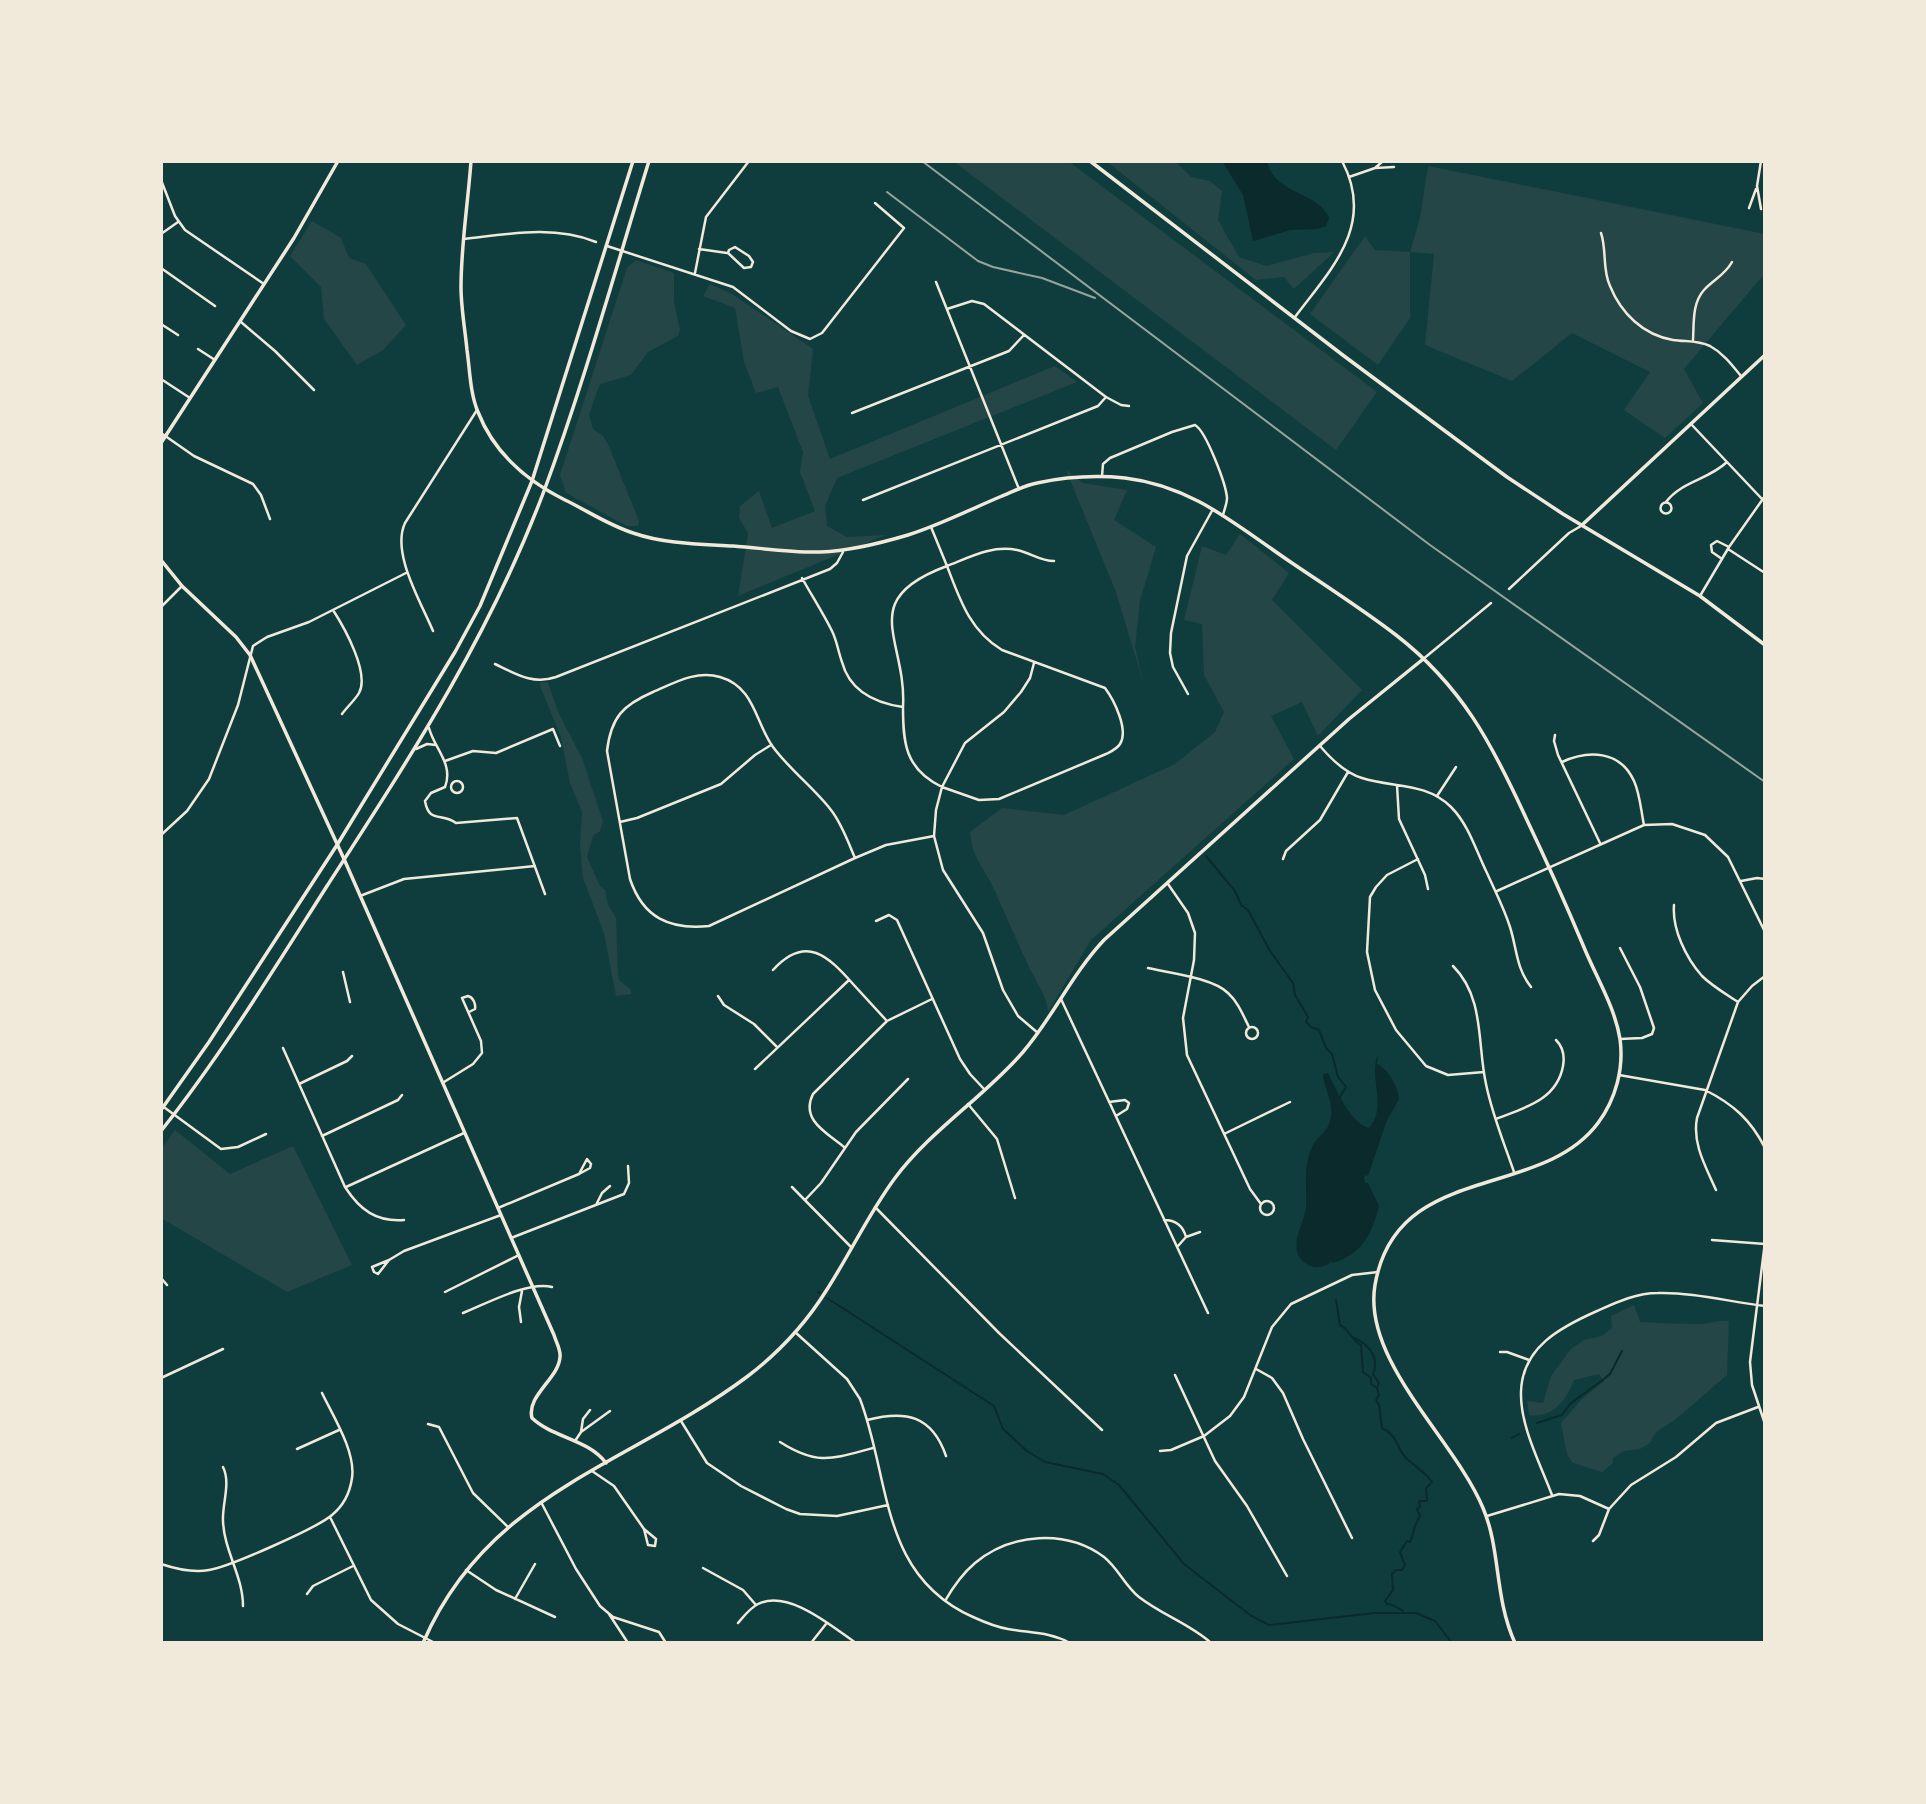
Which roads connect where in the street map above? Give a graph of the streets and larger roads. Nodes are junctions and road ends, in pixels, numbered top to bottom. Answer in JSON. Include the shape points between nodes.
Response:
{"nodes":[{"id":1,"x":471,"y":161,"type":"edge"},
{"id":2,"x":633,"y":161,"type":"edge"},
{"id":3,"x":649,"y":161,"type":"edge"},
{"id":4,"x":749,"y":161,"type":"edge"},
{"id":5,"x":1090,"y":161,"type":"edge"},
{"id":6,"x":1342,"y":161,"type":"edge"},
{"id":7,"x":1383,"y":161,"type":"edge"},
{"id":8,"x":1761,"y":161,"type":"edge"},
{"id":9,"x":336,"y":162,"type":"edge"},
{"id":10,"x":1375,"y":167,"type":"junction"},
{"id":11,"x":1394,"y":167,"type":"dead end"},
{"id":12,"x":1349,"y":177,"type":"junction"},
{"id":13,"x":161,"y":180,"type":"edge"},
{"id":14,"x":1757,"y":186,"type":"junction"},
{"id":15,"x":874,"y":203,"type":"dead end"},
{"id":16,"x":1749,"y":208,"type":"dead end"},
{"id":17,"x":1761,"y":209,"type":"dead end"},
{"id":18,"x":178,"y":222,"type":"junction"},
{"id":19,"x":1601,"y":233,"type":"dead end"},
{"id":20,"x":161,"y":234,"type":"edge"},
{"id":21,"x":464,"y":239,"type":"junction"},
{"id":22,"x":596,"y":242,"type":"dead end"},
{"id":23,"x":607,"y":246,"type":"junction"},
{"id":24,"x":699,"y":249,"type":"junction"},
{"id":25,"x":621,"y":251,"type":"junction"},
{"id":26,"x":728,"y":253,"type":"junction"},
{"id":27,"x":1732,"y":262,"type":"dead end"},
{"id":28,"x":161,"y":268,"type":"edge"},
{"id":29,"x":695,"y":273,"type":"junction"},
{"id":30,"x":936,"y":282,"type":"dead end"},
{"id":31,"x":264,"y":284,"type":"junction"},
{"id":32,"x":215,"y":306,"type":"dead end"},
{"id":33,"x":947,"y":309,"type":"junction"},
{"id":34,"x":1295,"y":317,"type":"junction"},
{"id":35,"x":240,"y":322,"type":"junction"},
{"id":36,"x":161,"y":324,"type":"edge"},
{"id":37,"x":178,"y":335,"type":"dead end"},
{"id":38,"x":1024,"y":335,"type":"junction"},
{"id":39,"x":1693,"y":340,"type":"junction"},
{"id":40,"x":198,"y":349,"type":"dead end"},
{"id":41,"x":1765,"y":355,"type":"edge"},
{"id":42,"x":215,"y":360,"type":"junction"},
{"id":43,"x":970,"y":366,"type":"junction"},
{"id":44,"x":1741,"y":376,"type":"junction"},
{"id":45,"x":161,"y":379,"type":"edge"},
{"id":46,"x":314,"y":390,"type":"dead end"},
{"id":47,"x":1106,"y":397,"type":"junction"},
{"id":48,"x":190,"y":398,"type":"junction"},
{"id":49,"x":1129,"y":406,"type":"dead end"},
{"id":50,"x":477,"y":410,"type":"junction"},
{"id":51,"x":852,"y":413,"type":"dead end"},
{"id":52,"x":1692,"y":424,"type":"junction"},
{"id":53,"x":163,"y":435,"type":"edge"},
{"id":54,"x":161,"y":443,"type":"edge"},
{"id":55,"x":1001,"y":445,"type":"junction"},
{"id":56,"x":1727,"y":462,"type":"junction"},
{"id":57,"x":1102,"y":476,"type":"junction"},
{"id":58,"x":532,"y":481,"type":"junction"},
{"id":59,"x":1019,"y":489,"type":"junction"},
{"id":60,"x":544,"y":490,"type":"junction"},
{"id":61,"x":1764,"y":497,"type":"edge"},
{"id":62,"x":863,"y":500,"type":"dead end"},
{"id":63,"x":1666,"y":502,"type":"dead end"},
{"id":64,"x":1213,"y":509,"type":"junction"},
{"id":65,"x":1223,"y":515,"type":"junction"},
{"id":66,"x":270,"y":519,"type":"dead end"},
{"id":67,"x":930,"y":526,"type":"junction"},
{"id":68,"x":1581,"y":526,"type":"junction"},
{"id":69,"x":1729,"y":548,"type":"junction"},
{"id":70,"x":844,"y":550,"type":"junction"},
{"id":71,"x":1722,"y":559,"type":"junction"},
{"id":72,"x":161,"y":561,"type":"edge"},
{"id":73,"x":1054,"y":561,"type":"dead end"},
{"id":74,"x":947,"y":566,"type":"junction"},
{"id":75,"x":407,"y":573,"type":"junction"},
{"id":76,"x":1765,"y":573,"type":"edge"},
{"id":77,"x":802,"y":578,"type":"junction"},
{"id":78,"x":182,"y":586,"type":"junction"},
{"id":79,"x":1509,"y":589,"type":"dead end"},
{"id":80,"x":1700,"y":596,"type":"junction"},
{"id":81,"x":1491,"y":603,"type":"dead end"},
{"id":82,"x":161,"y":607,"type":"edge"},
{"id":83,"x":333,"y":610,"type":"junction"},
{"id":84,"x":433,"y":631,"type":"dead end"},
{"id":85,"x":1765,"y":645,"type":"edge"},
{"id":86,"x":250,"y":655,"type":"junction"},
{"id":87,"x":1422,"y":660,"type":"junction"},
{"id":88,"x":1034,"y":663,"type":"junction"},
{"id":89,"x":495,"y":664,"type":"dead end"},
{"id":90,"x":1188,"y":694,"type":"dead end"},
{"id":91,"x":903,"y":707,"type":"junction"},
{"id":92,"x":342,"y":715,"type":"dead end"},
{"id":93,"x":429,"y":728,"type":"junction"},
{"id":94,"x":1555,"y":735,"type":"dead end"},
{"id":95,"x":436,"y":745,"type":"junction"},
{"id":96,"x":771,"y":745,"type":"junction"},
{"id":97,"x":560,"y":746,"type":"dead end"},
{"id":98,"x":1320,"y":746,"type":"junction"},
{"id":99,"x":416,"y":748,"type":"junction"},
{"id":100,"x":445,"y":761,"type":"junction"},
{"id":101,"x":1562,"y":762,"type":"junction"},
{"id":102,"x":1456,"y":767,"type":"dead end"},
{"id":103,"x":1348,"y":772,"type":"junction"},
{"id":104,"x":1396,"y":785,"type":"junction"},
{"id":105,"x":942,"y":786,"type":"junction"},
{"id":106,"x":1437,"y":796,"type":"junction"},
{"id":107,"x":620,"y":822,"type":"junction"},
{"id":108,"x":1644,"y":825,"type":"junction"},
{"id":109,"x":161,"y":835,"type":"edge"},
{"id":110,"x":934,"y":836,"type":"junction"},
{"id":111,"x":1600,"y":843,"type":"junction"},
{"id":112,"x":337,"y":845,"type":"junction"},
{"id":113,"x":855,"y":858,"type":"junction"},
{"id":114,"x":344,"y":859,"type":"junction"},
{"id":115,"x":1283,"y":859,"type":"dead end"},
{"id":116,"x":1418,"y":859,"type":"junction"},
{"id":117,"x":535,"y":866,"type":"junction"},
{"id":118,"x":1549,"y":866,"type":"junction"},
{"id":119,"x":1765,"y":879,"type":"edge"},
{"id":120,"x":1741,"y":881,"type":"junction"},
{"id":121,"x":1168,"y":884,"type":"junction"},
{"id":122,"x":1428,"y":889,"type":"dead end"},
{"id":123,"x":1496,"y":892,"type":"junction"},
{"id":124,"x":545,"y":894,"type":"dead end"},
{"id":125,"x":360,"y":896,"type":"junction"},
{"id":126,"x":1674,"y":905,"type":"dead end"},
{"id":127,"x":1765,"y":920,"type":"edge"},
{"id":128,"x":876,"y":921,"type":"dead end"},
{"id":129,"x":1760,"y":923,"type":"junction"},
{"id":130,"x":1765,"y":932,"type":"edge"},
{"id":131,"x":1620,"y":948,"type":"dead end"},
{"id":132,"x":1453,"y":966,"type":"dead end"},
{"id":133,"x":1148,"y":968,"type":"dead end"},
{"id":134,"x":774,"y":970,"type":"dead end"},
{"id":135,"x":342,"y":972,"type":"dead end"},
{"id":136,"x":1765,"y":976,"type":"edge"},
{"id":137,"x":1190,"y":978,"type":"junction"},
{"id":138,"x":849,"y":980,"type":"junction"},
{"id":139,"x":1531,"y":987,"type":"dead end"},
{"id":140,"x":718,"y":996,"type":"dead end"},
{"id":141,"x":932,"y":999,"type":"junction"},
{"id":142,"x":1061,"y":999,"type":"junction"},
{"id":143,"x":349,"y":1002,"type":"dead end"},
{"id":144,"x":1738,"y":1002,"type":"junction"},
{"id":145,"x":469,"y":1012,"type":"dead end"},
{"id":146,"x":887,"y":1021,"type":"junction"},
{"id":147,"x":1249,"y":1027,"type":"dead end"},
{"id":148,"x":1038,"y":1033,"type":"junction"},
{"id":149,"x":1620,"y":1039,"type":"junction"},
{"id":150,"x":1556,"y":1040,"type":"dead end"},
{"id":151,"x":777,"y":1047,"type":"junction"},
{"id":152,"x":283,"y":1048,"type":"dead end"},
{"id":153,"x":352,"y":1056,"type":"dead end"},
{"id":154,"x":755,"y":1069,"type":"dead end"},
{"id":155,"x":1484,"y":1072,"type":"junction"},
{"id":156,"x":1619,"y":1075,"type":"junction"},
{"id":157,"x":908,"y":1079,"type":"dead end"},
{"id":158,"x":442,"y":1083,"type":"junction"},
{"id":159,"x":299,"y":1084,"type":"junction"},
{"id":160,"x":984,"y":1089,"type":"junction"},
{"id":161,"x":1706,"y":1090,"type":"junction"},
{"id":162,"x":402,"y":1094,"type":"dead end"},
{"id":163,"x":1109,"y":1102,"type":"junction"},
{"id":164,"x":1290,"y":1102,"type":"dead end"},
{"id":165,"x":968,"y":1104,"type":"junction"},
{"id":166,"x":162,"y":1107,"type":"edge"},
{"id":167,"x":175,"y":1114,"type":"junction"},
{"id":168,"x":1116,"y":1116,"type":"junction"},
{"id":169,"x":1496,"y":1119,"type":"junction"},
{"id":170,"x":161,"y":1131,"type":"edge"},
{"id":171,"x":464,"y":1133,"type":"junction"},
{"id":172,"x":266,"y":1134,"type":"dead end"},
{"id":173,"x":1224,"y":1134,"type":"junction"},
{"id":174,"x":322,"y":1136,"type":"junction"},
{"id":175,"x":844,"y":1147,"type":"junction"},
{"id":176,"x":1765,"y":1148,"type":"edge"},
{"id":177,"x":628,"y":1166,"type":"dead end"},
{"id":178,"x":1514,"y":1172,"type":"junction"},
{"id":179,"x":579,"y":1174,"type":"dead end"},
{"id":180,"x":610,"y":1186,"type":"dead end"},
{"id":181,"x":345,"y":1187,"type":"junction"},
{"id":182,"x":792,"y":1187,"type":"dead end"},
{"id":183,"x":1716,"y":1190,"type":"dead end"},
{"id":184,"x":602,"y":1194,"type":"junction"},
{"id":185,"x":1015,"y":1198,"type":"dead end"},
{"id":186,"x":608,"y":1199,"type":"junction"},
{"id":187,"x":805,"y":1200,"type":"junction"},
{"id":188,"x":1261,"y":1204,"type":"junction"},
{"id":189,"x":596,"y":1205,"type":"junction"},
{"id":190,"x":498,"y":1208,"type":"junction"},
{"id":191,"x":875,"y":1208,"type":"junction"},
{"id":192,"x":501,"y":1215,"type":"junction"},
{"id":193,"x":404,"y":1220,"type":"dead end"},
{"id":194,"x":1164,"y":1220,"type":"junction"},
{"id":195,"x":1200,"y":1232,"type":"dead end"},
{"id":196,"x":1186,"y":1237,"type":"junction"},
{"id":197,"x":511,"y":1238,"type":"junction"},
{"id":198,"x":1713,"y":1240,"type":"dead end"},
{"id":199,"x":1765,"y":1243,"type":"edge"},
{"id":200,"x":1177,"y":1247,"type":"junction"},
{"id":201,"x":852,"y":1248,"type":"junction"},
{"id":202,"x":519,"y":1255,"type":"junction"},
{"id":203,"x":389,"y":1260,"type":"junction"},
{"id":204,"x":1378,"y":1272,"type":"junction"},
{"id":205,"x":161,"y":1278,"type":"edge"},
{"id":206,"x":167,"y":1285,"type":"dead end"},
{"id":207,"x":533,"y":1287,"type":"junction"},
{"id":208,"x":552,"y":1287,"type":"dead end"},
{"id":209,"x":522,"y":1290,"type":"junction"},
{"id":210,"x":445,"y":1292,"type":"dead end"},
{"id":211,"x":1758,"y":1305,"type":"junction"},
{"id":212,"x":1765,"y":1306,"type":"edge"},
{"id":213,"x":463,"y":1313,"type":"dead end"},
{"id":214,"x":1208,"y":1313,"type":"dead end"},
{"id":215,"x":521,"y":1322,"type":"dead end"},
{"id":216,"x":795,"y":1332,"type":"junction"},
{"id":217,"x":223,"y":1349,"type":"dead end"},
{"id":218,"x":1500,"y":1352,"type":"dead end"},
{"id":219,"x":1529,"y":1360,"type":"junction"},
{"id":220,"x":1256,"y":1369,"type":"junction"},
{"id":221,"x":1175,"y":1375,"type":"dead end"},
{"id":222,"x":161,"y":1378,"type":"edge"},
{"id":223,"x":322,"y":1393,"type":"dead end"},
{"id":224,"x":1758,"y":1407,"type":"junction"},
{"id":225,"x":590,"y":1410,"type":"dead end"},
{"id":226,"x":610,"y":1411,"type":"dead end"},
{"id":227,"x":681,"y":1419,"type":"junction"},
{"id":228,"x":867,"y":1420,"type":"junction"},
{"id":229,"x":428,"y":1424,"type":"dead end"},
{"id":230,"x":1765,"y":1424,"type":"edge"},
{"id":231,"x":339,"y":1430,"type":"junction"},
{"id":232,"x":1102,"y":1430,"type":"dead end"},
{"id":233,"x":581,"y":1432,"type":"junction"},
{"id":234,"x":1204,"y":1436,"type":"junction"},
{"id":235,"x":575,"y":1441,"type":"junction"},
{"id":236,"x":780,"y":1442,"type":"dead end"},
{"id":237,"x":873,"y":1448,"type":"junction"},
{"id":238,"x":297,"y":1449,"type":"dead end"},
{"id":239,"x":1160,"y":1451,"type":"dead end"},
{"id":240,"x":946,"y":1456,"type":"dead end"},
{"id":241,"x":607,"y":1463,"type":"junction"},
{"id":242,"x":223,"y":1467,"type":"dead end"},
{"id":243,"x":592,"y":1471,"type":"junction"},
{"id":244,"x":1552,"y":1495,"type":"junction"},
{"id":245,"x":541,"y":1502,"type":"junction"},
{"id":246,"x":888,"y":1504,"type":"junction"},
{"id":247,"x":1609,"y":1509,"type":"junction"},
{"id":248,"x":1486,"y":1516,"type":"junction"},
{"id":249,"x":330,"y":1517,"type":"junction"},
{"id":250,"x":508,"y":1527,"type":"junction"},
{"id":251,"x":644,"y":1529,"type":"junction"},
{"id":252,"x":1352,"y":1538,"type":"dead end"},
{"id":253,"x":1593,"y":1541,"type":"dead end"},
{"id":254,"x":234,"y":1563,"type":"junction"},
{"id":255,"x":161,"y":1564,"type":"edge"},
{"id":256,"x":535,"y":1564,"type":"dead end"},
{"id":257,"x":353,"y":1566,"type":"junction"},
{"id":258,"x":703,"y":1567,"type":"dead end"},
{"id":259,"x":466,"y":1570,"type":"junction"},
{"id":260,"x":1287,"y":1576,"type":"dead end"},
{"id":261,"x":307,"y":1594,"type":"dead end"},
{"id":262,"x":515,"y":1599,"type":"junction"},
{"id":263,"x":945,"y":1601,"type":"junction"},
{"id":264,"x":756,"y":1605,"type":"junction"},
{"id":265,"x":243,"y":1606,"type":"dead end"},
{"id":266,"x":609,"y":1614,"type":"junction"},
{"id":267,"x":555,"y":1617,"type":"dead end"},
{"id":268,"x":738,"y":1623,"type":"dead end"},
{"id":269,"x":827,"y":1623,"type":"junction"},
{"id":270,"x":424,"y":1641,"type":"edge"},
{"id":271,"x":435,"y":1643,"type":"edge"},
{"id":272,"x":628,"y":1643,"type":"edge"},
{"id":273,"x":666,"y":1643,"type":"edge"},
{"id":274,"x":811,"y":1643,"type":"edge"},
{"id":275,"x":856,"y":1643,"type":"edge"},
{"id":276,"x":1070,"y":1643,"type":"edge"},
{"id":277,"x":1211,"y":1643,"type":"edge"},
{"id":278,"x":1515,"y":1643,"type":"edge"}],
"edges":[{"from":1,"to":21,"type":"street"},
{"from":2,"to":23,"type":"street"},
{"from":3,"to":25,"type":"street"},
{"from":4,"to":24,"type":"street","via":[[706,218]]},
{"from":5,"to":34,"type":"street"},
{"from":6,"to":12,"type":"street"},
{"from":7,"to":10,"type":"street"},
{"from":8,"to":14,"type":"street"},
{"from":9,"to":31,"type":"street"},
{"from":10,"to":11,"type":"street"},
{"from":10,"to":12,"type":"street"},
{"from":12,"to":34,"type":"street","via":[[1354,213],[1347,242]]},
{"from":13,"to":18,"type":"street"},
{"from":14,"to":16,"type":"street"},
{"from":14,"to":17,"type":"street"},
{"from":15,"to":29,"type":"street","via":[[904,228],[822,333],[810,339],[791,331],[733,287]]},
{"from":18,"to":20,"type":"street"},
{"from":18,"to":31,"type":"street"},
{"from":19,"to":39,"type":"street","via":[[1608,283],[1629,316],[1659,337]]},
{"from":21,"to":22,"type":"street","via":[[554,232]]},
{"from":21,"to":50,"type":"street","via":[[461,299]]},
{"from":23,"to":25,"type":"street"},
{"from":23,"to":58,"type":"street"},
{"from":24,"to":26,"type":"street"},
{"from":24,"to":29,"type":"street"},
{"from":25,"to":29,"type":"street"},
{"from":25,"to":60,"type":"street"},
{"from":26,"to":26,"type":"street","via":[[744,268],[753,264],[738,247]]},
{"from":27,"to":39,"type":"street","via":[[1698,298]]},
{"from":28,"to":32,"type":"street"},
{"from":30,"to":33,"type":"street"},
{"from":31,"to":35,"type":"street"},
{"from":33,"to":38,"type":"street","via":[[979,302]]},
{"from":33,"to":43,"type":"street"},
{"from":34,"to":68,"type":"street","via":[[1507,477]]},
{"from":35,"to":42,"type":"street"},
{"from":35,"to":46,"type":"street"},
{"from":36,"to":37,"type":"street"},
{"from":38,"to":43,"type":"street","via":[[1009,351]]},
{"from":38,"to":47,"type":"street"},
{"from":39,"to":44,"type":"street","via":[[1713,348]]},
{"from":40,"to":42,"type":"street"},
{"from":41,"to":44,"type":"street"},
{"from":42,"to":48,"type":"street"},
{"from":43,"to":51,"type":"street"},
{"from":43,"to":55,"type":"street"},
{"from":44,"to":52,"type":"street"},
{"from":45,"to":48,"type":"street"},
{"from":47,"to":49,"type":"street"},
{"from":47,"to":55,"type":"street","via":[[1098,406]]},
{"from":48,"to":53,"type":"street"},
{"from":50,"to":58,"type":"street","via":[[501,452]]},
{"from":50,"to":75,"type":"street","via":[[403,526]]},
{"from":52,"to":56,"type":"street"},
{"from":52,"to":68,"type":"street"},
{"from":53,"to":54,"type":"street"},
{"from":53,"to":66,"type":"street","via":[[194,456],[253,484]]},
{"from":55,"to":59,"type":"street"},
{"from":55,"to":62,"type":"street"},
{"from":56,"to":61,"type":"street"},
{"from":56,"to":63,"type":"street","via":[[1713,475],[1679,488]]},
{"from":57,"to":59,"type":"street"},
{"from":57,"to":64,"type":"street","via":[[1166,485]]},
{"from":57,"to":65,"type":"street","via":[[1103,464],[1110,458],[1195,425],[1202,430],[1223,485],[1227,498]]},
{"from":58,"to":60,"type":"street"},
{"from":58,"to":112,"type":"street","via":[[480,606]]},
{"from":59,"to":67,"type":"street"},
{"from":60,"to":70,"type":"street","via":[[608,524],[645,537],[792,551]]},
{"from":60,"to":93,"type":"street","via":[[478,640]]},
{"from":61,"to":69,"type":"street"},
{"from":64,"to":65,"type":"street"},
{"from":64,"to":90,"type":"street","via":[[1187,556],[1171,633],[1173,667]]},
{"from":65,"to":87,"type":"street","via":[[1390,631]]},
{"from":67,"to":70,"type":"street"},
{"from":67,"to":74,"type":"street"},
{"from":68,"to":79,"type":"street"},
{"from":68,"to":80,"type":"street"},
{"from":69,"to":71,"type":"street"},
{"from":69,"to":71,"type":"street","via":[[1717,541],[1711,545],[1712,552]]},
{"from":69,"to":76,"type":"street"},
{"from":70,"to":77,"type":"street","via":[[830,569]]},
{"from":71,"to":80,"type":"street"},
{"from":72,"to":78,"type":"street"},
{"from":73,"to":74,"type":"street","via":[[1019,550],[994,549]]},
{"from":74,"to":88,"type":"street","via":[[980,634],[1002,650]]},
{"from":74,"to":91,"type":"street","via":[[917,579],[895,606],[891,630],[904,689]]},
{"from":75,"to":83,"type":"street"},
{"from":75,"to":84,"type":"street"},
{"from":77,"to":89,"type":"street","via":[[545,681],[526,679]]},
{"from":77,"to":91,"type":"street","via":[[832,631],[850,681],[870,698]]},
{"from":78,"to":82,"type":"street"},
{"from":78,"to":86,"type":"street"},
{"from":80,"to":85,"type":"street"},
{"from":81,"to":87,"type":"street"},
{"from":83,"to":86,"type":"street","via":[[261,640]]},
{"from":83,"to":92,"type":"street","via":[[362,673],[359,692]]},
{"from":86,"to":109,"type":"street","via":[[239,705],[209,779],[187,811]]},
{"from":86,"to":112,"type":"street"},
{"from":87,"to":98,"type":"street"},
{"from":87,"to":118,"type":"street","via":[[1455,692],[1480,726]]},
{"from":88,"to":105,"type":"street","via":[[1030,678],[1004,712],[965,743]]},
{"from":88,"to":105,"type":"street","via":[[1105,688],[1122,729],[1121,743],[1106,754],[999,799],[979,800]]},
{"from":91,"to":105,"type":"street","via":[[906,748],[912,762]]},
{"from":93,"to":95,"type":"street"},
{"from":93,"to":99,"type":"street"},
{"from":94,"to":101,"type":"street"},
{"from":95,"to":99,"type":"street"},
{"from":95,"to":100,"type":"street"},
{"from":96,"to":107,"type":"street","via":[[720,784]]},
{"from":96,"to":107,"type":"street","via":[[746,694],[720,677],[684,678],[637,699],[624,708],[609,734],[607,751]]},
{"from":96,"to":113,"type":"street","via":[[832,811]]},
{"from":97,"to":100,"type":"street","via":[[553,729],[496,753],[473,751]]},
{"from":98,"to":103,"type":"street"},
{"from":98,"to":121,"type":"street"},
{"from":99,"to":114,"type":"street"},
{"from":100,"to":117,"type":"street","via":[[449,784],[426,795],[430,813],[456,823],[517,818]]},
{"from":101,"to":108,"type":"street","via":[[1595,753],[1623,765],[1636,786]]},
{"from":101,"to":111,"type":"street"},
{"from":102,"to":106,"type":"street"},
{"from":103,"to":104,"type":"street"},
{"from":103,"to":115,"type":"street","via":[[1320,820]]},
{"from":104,"to":106,"type":"street"},
{"from":104,"to":116,"type":"street","via":[[1397,810]]},
{"from":105,"to":110,"type":"street"},
{"from":106,"to":123,"type":"street","via":[[1462,822]]},
{"from":107,"to":113,"type":"street","via":[[635,894],[648,912],[669,924],[691,928],[709,926]]},
{"from":108,"to":111,"type":"street"},
{"from":108,"to":120,"type":"street","via":[[1679,825],[1705,835],[1728,857]]},
{"from":110,"to":113,"type":"street","via":[[886,845]]},
{"from":110,"to":148,"type":"street","via":[[943,870],[983,933],[1003,990],[1018,1016]]},
{"from":111,"to":118,"type":"street"},
{"from":112,"to":114,"type":"street"},
{"from":112,"to":166,"type":"street"},
{"from":114,"to":125,"type":"street"},
{"from":114,"to":167,"type":"street"},
{"from":116,"to":122,"type":"street"},
{"from":116,"to":155,"type":"street","via":[[1387,875],[1370,897],[1367,952],[1375,989],[1396,1030],[1426,1066],[1448,1075]]},
{"from":117,"to":124,"type":"street"},
{"from":117,"to":125,"type":"street","via":[[404,879]]},
{"from":118,"to":123,"type":"street"},
{"from":118,"to":149,"type":"street"},
{"from":119,"to":120,"type":"street"},
{"from":120,"to":129,"type":"street"},
{"from":121,"to":137,"type":"street","via":[[1194,927]]},
{"from":121,"to":142,"type":"street","via":[[1104,940]]},
{"from":123,"to":139,"type":"street","via":[[1511,929],[1518,965]]},
{"from":125,"to":158,"type":"street"},
{"from":126,"to":144,"type":"street","via":[[1681,939],[1696,968]]},
{"from":127,"to":129,"type":"street"},
{"from":128,"to":141,"type":"street","via":[[889,915],[897,920]]},
{"from":129,"to":130,"type":"street"},
{"from":131,"to":149,"type":"street","via":[[1647,1005],[1654,1032]]},
{"from":132,"to":155,"type":"street","via":[[1476,1010]]},
{"from":133,"to":137,"type":"street"},
{"from":134,"to":138,"type":"street","via":[[795,955],[814,952],[830,959]]},
{"from":135,"to":143,"type":"street"},
{"from":136,"to":144,"type":"street"},
{"from":137,"to":147,"type":"street","via":[[1227,992]]},
{"from":137,"to":173,"type":"street","via":[[1183,1018],[1185,1046]]},
{"from":138,"to":146,"type":"street"},
{"from":138,"to":151,"type":"street"},
{"from":140,"to":151,"type":"street"},
{"from":141,"to":146,"type":"street"},
{"from":141,"to":160,"type":"street","via":[[963,1065]]},
{"from":142,"to":148,"type":"street"},
{"from":142,"to":163,"type":"street"},
{"from":144,"to":161,"type":"street"},
{"from":145,"to":158,"type":"street","via":[[482,1053]]},
{"from":146,"to":175,"type":"street","via":[[810,1097],[814,1122]]},
{"from":148,"to":160,"type":"street"},
{"from":149,"to":156,"type":"street"},
{"from":150,"to":169,"type":"street","via":[[1564,1056],[1555,1086],[1535,1104]]},
{"from":151,"to":154,"type":"street"},
{"from":152,"to":159,"type":"street"},
{"from":153,"to":159,"type":"street"},
{"from":155,"to":169,"type":"street"},
{"from":156,"to":161,"type":"street"},
{"from":156,"to":178,"type":"street","via":[[1607,1110],[1586,1138],[1559,1156]]},
{"from":157,"to":175,"type":"street"},
{"from":158,"to":171,"type":"street"},
{"from":159,"to":174,"type":"street"},
{"from":160,"to":165,"type":"street"},
{"from":161,"to":176,"type":"street","via":[[1738,1110]]},
{"from":161,"to":183,"type":"street","via":[[1696,1139]]},
{"from":162,"to":174,"type":"street"},
{"from":163,"to":168,"type":"street"},
{"from":163,"to":168,"type":"street","via":[[1129,1103],[1128,1109]]},
{"from":164,"to":173,"type":"street"},
{"from":165,"to":185,"type":"street","via":[[998,1139]]},
{"from":165,"to":191,"type":"street","via":[[913,1157]]},
{"from":166,"to":167,"type":"street"},
{"from":167,"to":170,"type":"street"},
{"from":167,"to":172,"type":"street","via":[[221,1149],[239,1147]]},
{"from":168,"to":194,"type":"street"},
{"from":169,"to":178,"type":"street"},
{"from":171,"to":181,"type":"street"},
{"from":171,"to":190,"type":"street"},
{"from":173,"to":188,"type":"street"},
{"from":174,"to":181,"type":"street"},
{"from":175,"to":187,"type":"street"},
{"from":177,"to":186,"type":"street","via":[[628,1188]]},
{"from":178,"to":204,"type":"street","via":[[1422,1209],[1391,1243]]},
{"from":179,"to":190,"type":"street"},
{"from":180,"to":184,"type":"street"},
{"from":181,"to":193,"type":"street","via":[[374,1217]]},
{"from":182,"to":187,"type":"street"},
{"from":184,"to":186,"type":"street","via":[[607,1193]]},
{"from":184,"to":189,"type":"street"},
{"from":186,"to":189,"type":"street"},
{"from":187,"to":201,"type":"street"},
{"from":188,"to":188,"type":"street","via":[[1263,1214],[1273,1212],[1271,1202]]},
{"from":189,"to":197,"type":"street"},
{"from":190,"to":192,"type":"street"},
{"from":191,"to":201,"type":"street"},
{"from":191,"to":232,"type":"street"},
{"from":192,"to":197,"type":"street"},
{"from":192,"to":203,"type":"street"},
{"from":194,"to":196,"type":"street","via":[[1180,1225]]},
{"from":194,"to":200,"type":"street"},
{"from":195,"to":196,"type":"street"},
{"from":196,"to":200,"type":"street"},
{"from":197,"to":202,"type":"street"},
{"from":198,"to":199,"type":"street"},
{"from":199,"to":211,"type":"street"},
{"from":200,"to":214,"type":"street"},
{"from":201,"to":216,"type":"street"},
{"from":202,"to":207,"type":"street"},
{"from":202,"to":210,"type":"street"},
{"from":203,"to":203,"type":"street","via":[[373,1267],[374,1272],[378,1274]]},
{"from":204,"to":220,"type":"street","via":[[1352,1275],[1292,1304],[1272,1327]]},
{"from":204,"to":248,"type":"street","via":[[1374,1312],[1382,1346],[1464,1473]]},
{"from":205,"to":206,"type":"street"},
{"from":207,"to":208,"type":"street"},
{"from":207,"to":209,"type":"street"},
{"from":207,"to":235,"type":"street","via":[[560,1357],[531,1414],[543,1426]]},
{"from":209,"to":213,"type":"street"},
{"from":209,"to":215,"type":"street"},
{"from":211,"to":212,"type":"street"},
{"from":211,"to":219,"type":"street","via":[[1670,1293],[1639,1295],[1567,1325]]},
{"from":211,"to":224,"type":"street","via":[[1750,1362]]},
{"from":216,"to":227,"type":"street","via":[[749,1375]]},
{"from":216,"to":228,"type":"street","via":[[847,1380]]},
{"from":217,"to":222,"type":"street"},
{"from":218,"to":219,"type":"street"},
{"from":219,"to":244,"type":"street","via":[[1521,1390],[1522,1412]]},
{"from":220,"to":234,"type":"street","via":[[1235,1410]]},
{"from":220,"to":252,"type":"street","via":[[1272,1378],[1283,1393]]},
{"from":221,"to":234,"type":"street"},
{"from":223,"to":231,"type":"street"},
{"from":224,"to":230,"type":"street"},
{"from":224,"to":247,"type":"street","via":[[1709,1427],[1676,1457],[1630,1485]]},
{"from":225,"to":233,"type":"street"},
{"from":226,"to":233,"type":"street"},
{"from":227,"to":241,"type":"street"},
{"from":227,"to":246,"type":"street","via":[[699,1453],[713,1468],[786,1509],[837,1516]]},
{"from":228,"to":237,"type":"street"},
{"from":228,"to":240,"type":"street","via":[[894,1414],[912,1417],[933,1431]]},
{"from":229,"to":250,"type":"street","via":[[439,1427],[473,1493]]},
{"from":231,"to":238,"type":"street"},
{"from":231,"to":249,"type":"street","via":[[352,1459],[352,1477],[346,1498]]},
{"from":233,"to":235,"type":"street"},
{"from":234,"to":239,"type":"street"},
{"from":234,"to":260,"type":"street"},
{"from":235,"to":241,"type":"street"},
{"from":236,"to":237,"type":"street","via":[[820,1459]]},
{"from":237,"to":246,"type":"street"},
{"from":241,"to":243,"type":"street"},
{"from":242,"to":254,"type":"street","via":[[223,1527]]},
{"from":243,"to":245,"type":"street"},
{"from":243,"to":251,"type":"street","via":[[614,1486]]},
{"from":244,"to":247,"type":"street","via":[[1577,1495]]},
{"from":244,"to":248,"type":"street"},
{"from":245,"to":250,"type":"street"},
{"from":245,"to":266,"type":"street","via":[[593,1597]]},
{"from":246,"to":263,"type":"street","via":[[905,1556]]},
{"from":247,"to":253,"type":"street"},
{"from":248,"to":278,"type":"street","via":[[1502,1609]]},
{"from":249,"to":254,"type":"street"},
{"from":249,"to":257,"type":"street"},
{"from":250,"to":259,"type":"street"},
{"from":251,"to":251,"type":"street","via":[[656,1539],[654,1546],[648,1545]]},
{"from":254,"to":255,"type":"street","via":[[201,1571]]},
{"from":254,"to":265,"type":"street"},
{"from":256,"to":262,"type":"street"},
{"from":257,"to":261,"type":"street","via":[[313,1586]]},
{"from":257,"to":270,"type":"street","via":[[378,1608]]},
{"from":258,"to":264,"type":"street","via":[[743,1590]]},
{"from":259,"to":262,"type":"street"},
{"from":259,"to":270,"type":"street"},
{"from":262,"to":267,"type":"street"},
{"from":263,"to":276,"type":"street","via":[[992,1625],[1044,1633]]},
{"from":263,"to":277,"type":"street","via":[[967,1571],[996,1550],[1032,1539],[1063,1539],[1102,1556],[1137,1596]]},
{"from":264,"to":268,"type":"street"},
{"from":264,"to":269,"type":"street","via":[[791,1604]]},
{"from":266,"to":272,"type":"street"},
{"from":266,"to":273,"type":"street","via":[[659,1632]]},
{"from":269,"to":274,"type":"street"},
{"from":269,"to":275,"type":"street"},
{"from":270,"to":271,"type":"street"}]}
